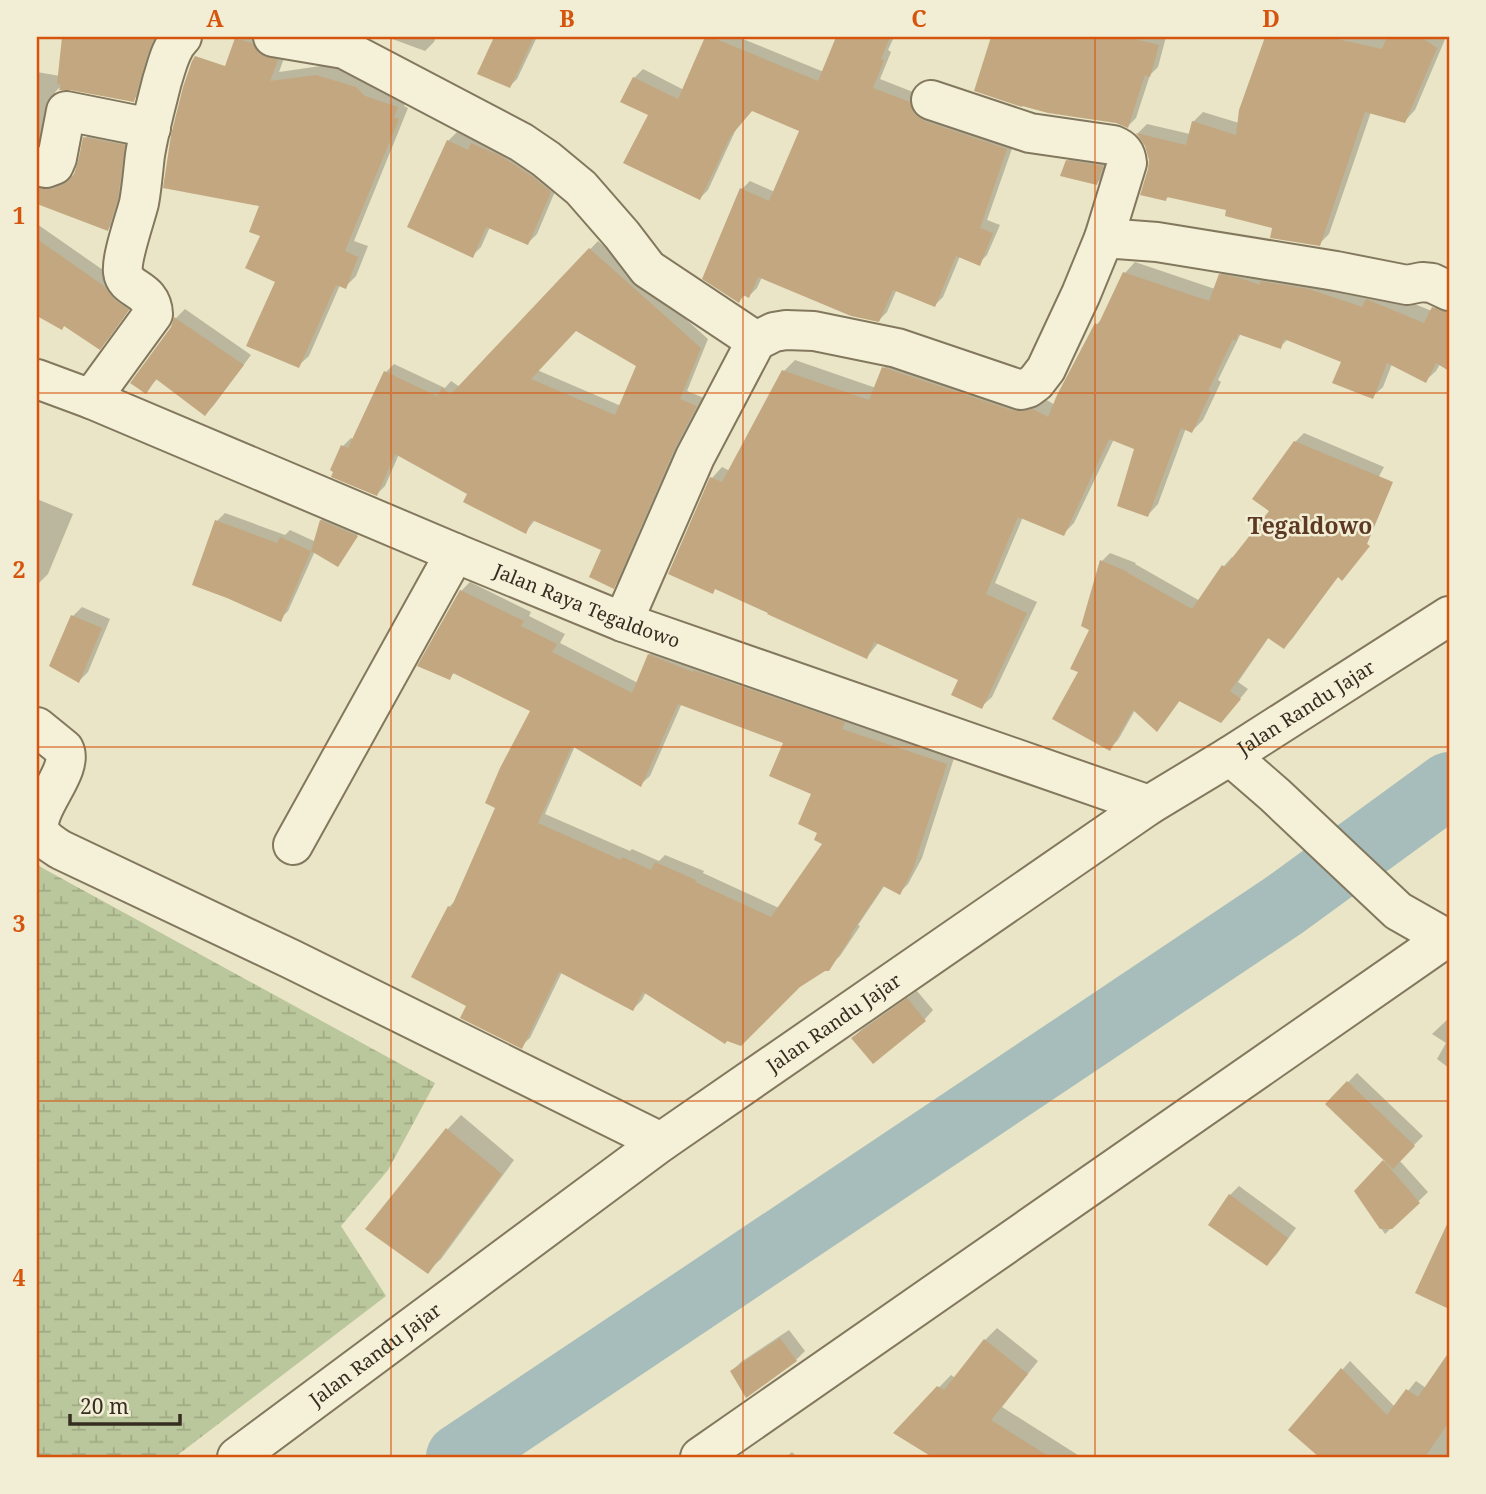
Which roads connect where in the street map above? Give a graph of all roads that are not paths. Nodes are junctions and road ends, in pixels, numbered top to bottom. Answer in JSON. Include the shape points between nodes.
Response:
{"nodes":[{"id":1,"x":182,"y":37,"type":"edge"},
{"id":2,"x":273,"y":37,"type":"edge"},
{"id":3,"x":931,"y":100,"type":"dead end"},
{"id":4,"x":151,"y":128,"type":"junction"},
{"id":5,"x":37,"y":166,"type":"edge"},
{"id":6,"x":1104,"y":238,"type":"junction"},
{"id":7,"x":1449,"y":291,"type":"edge"},
{"id":8,"x":756,"y":341,"type":"junction"},
{"id":9,"x":37,"y":379,"type":"edge"},
{"id":10,"x":91,"y":400,"type":"junction"},
{"id":11,"x":454,"y":553,"type":"junction"},
{"id":12,"x":1449,"y":616,"type":"edge"},
{"id":13,"x":623,"y":622,"type":"junction"},
{"id":14,"x":37,"y":727,"type":"edge"},
{"id":15,"x":1230,"y":756,"type":"junction"},
{"id":16,"x":1149,"y":805,"type":"junction"},
{"id":17,"x":293,"y":845,"type":"dead end"},
{"id":18,"x":1448,"y":938,"type":"edge"},
{"id":19,"x":661,"y":1142,"type":"junction"},
{"id":20,"x":237,"y":1457,"type":"edge"},
{"id":21,"x":700,"y":1457,"type":"edge"}],
"edges":[{"from":1,"to":4,"type":"street","via":[[169,57]]},
{"from":2,"to":8,"type":"street","via":[[344,49],[521,142],[581,188],[648,269]]},
{"from":3,"to":6,"type":"street","via":[[1030,133],[1121,149],[1127,163]]},
{"from":4,"to":5,"type":"street","via":[[66,111],[54,164]]},
{"from":4,"to":10,"type":"street","via":[[123,272],[153,304],[153,314]]},
{"from":6,"to":7,"type":"street","via":[[1157,242],[1406,285],[1432,283]]},
{"from":6,"to":8,"type":"street","via":[[1046,369],[1028,388],[1021,390],[897,348],[814,331],[774,332]]},
{"from":8,"to":13,"type":"street","via":[[695,457]]},
{"from":9,"to":10,"type":"street","name":"Jalan Raya Tegaldowo"},
{"from":10,"to":11,"type":"street","name":"Jalan Raya Tegaldowo"},
{"from":11,"to":13,"type":"street","name":"Jalan Raya Tegaldowo"},
{"from":11,"to":17,"type":"street"},
{"from":12,"to":15,"type":"street","name":"Jalan Randu Jajar"},
{"from":13,"to":16,"type":"street","name":"Jalan Raya Tegaldowo"},
{"from":14,"to":19,"type":"street","via":[[67,753],[39,820],[46,840],[61,850]]},
{"from":15,"to":16,"type":"street","name":"Jalan Randu Jajar"},
{"from":15,"to":18,"type":"street","via":[[1398,911]]},
{"from":16,"to":19,"type":"street","name":"Jalan Randu Jajar"},
{"from":18,"to":21,"type":"street"},
{"from":19,"to":20,"type":"street","name":"Jalan Randu Jajar"}]}
